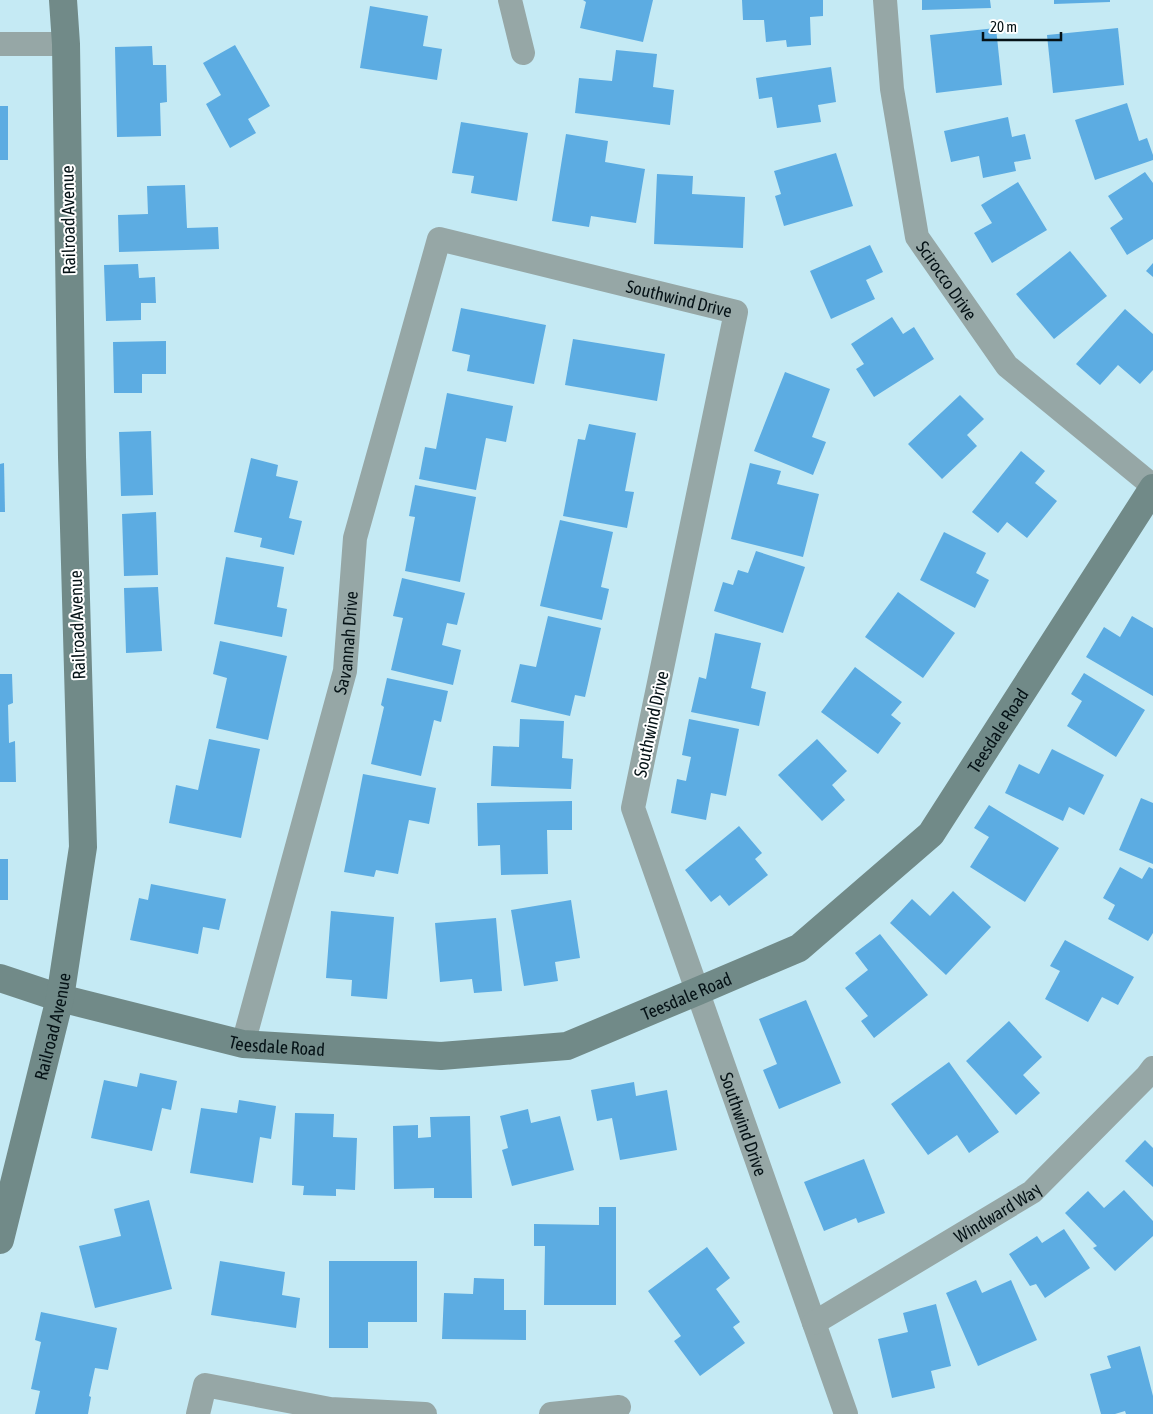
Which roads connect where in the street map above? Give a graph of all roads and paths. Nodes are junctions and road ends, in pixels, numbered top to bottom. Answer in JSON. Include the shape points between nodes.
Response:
{"nodes":[{"id":1,"x":63,"y":0,"type":"edge"},
{"id":2,"x":510,"y":0,"type":"edge"},
{"id":3,"x":885,"y":0,"type":"edge"},
{"id":4,"x":0,"y":44,"type":"edge"},
{"id":5,"x":66,"y":44,"type":"junction"},
{"id":6,"x":523,"y":53,"type":"dead end"},
{"id":7,"x":439,"y":238,"type":"joint"},
{"id":8,"x":1153,"y":487,"type":"edge"},
{"id":9,"x":0,"y":978,"type":"edge"},
{"id":10,"x":698,"y":992,"type":"junction"},
{"id":11,"x":60,"y":998,"type":"junction"},
{"id":12,"x":243,"y":1044,"type":"junction"},
{"id":13,"x":1153,"y":1068,"type":"edge"},
{"id":14,"x":0,"y":1240,"type":"edge"},
{"id":15,"x":814,"y":1323,"type":"junction"},
{"id":16,"x":619,"y":1407,"type":"dead end"},
{"id":17,"x":198,"y":1414,"type":"edge"},
{"id":18,"x":425,"y":1414,"type":"edge"},
{"id":19,"x":550,"y":1414,"type":"edge"},
{"id":20,"x":846,"y":1414,"type":"edge"}],
"edges":[{"from":1,"to":5,"type":"street","name":"Railroad Avenue"},
{"from":2,"to":6,"type":"street"},
{"from":3,"to":8,"type":"street","name":"Scirocco Drive","via":[[892,89],[917,237],[1007,366]]},
{"from":4,"to":5,"type":"street"},
{"from":5,"to":11,"type":"street","name":"Railroad Avenue","via":[[72,458],[83,847]]},
{"from":7,"to":10,"type":"street","name":"Southwind Drive","via":[[736,312],[633,808]]},
{"from":7,"to":12,"type":"street","name":"Savannah Drive","via":[[356,538],[345,671]]},
{"from":8,"to":10,"type":"street","name":"Teesdale Road","via":[[931,834],[799,948]]},
{"from":9,"to":11,"type":"street","name":"Teesdale Road"},
{"from":10,"to":12,"type":"street","name":"Teesdale Road","via":[[567,1046],[441,1056]]},
{"from":10,"to":15,"type":"street","name":"Southwind Drive"},
{"from":11,"to":12,"type":"street","name":"Teesdale Road"},
{"from":11,"to":14,"type":"street","name":"Railroad Avenue"},
{"from":13,"to":15,"type":"street","name":"Windward Way","via":[[1032,1192]]},
{"from":15,"to":20,"type":"street","name":"Southwind Drive"},
{"from":16,"to":19,"type":"street"},
{"from":17,"to":18,"type":"street","via":[[205,1385],[330,1409]]}]}
